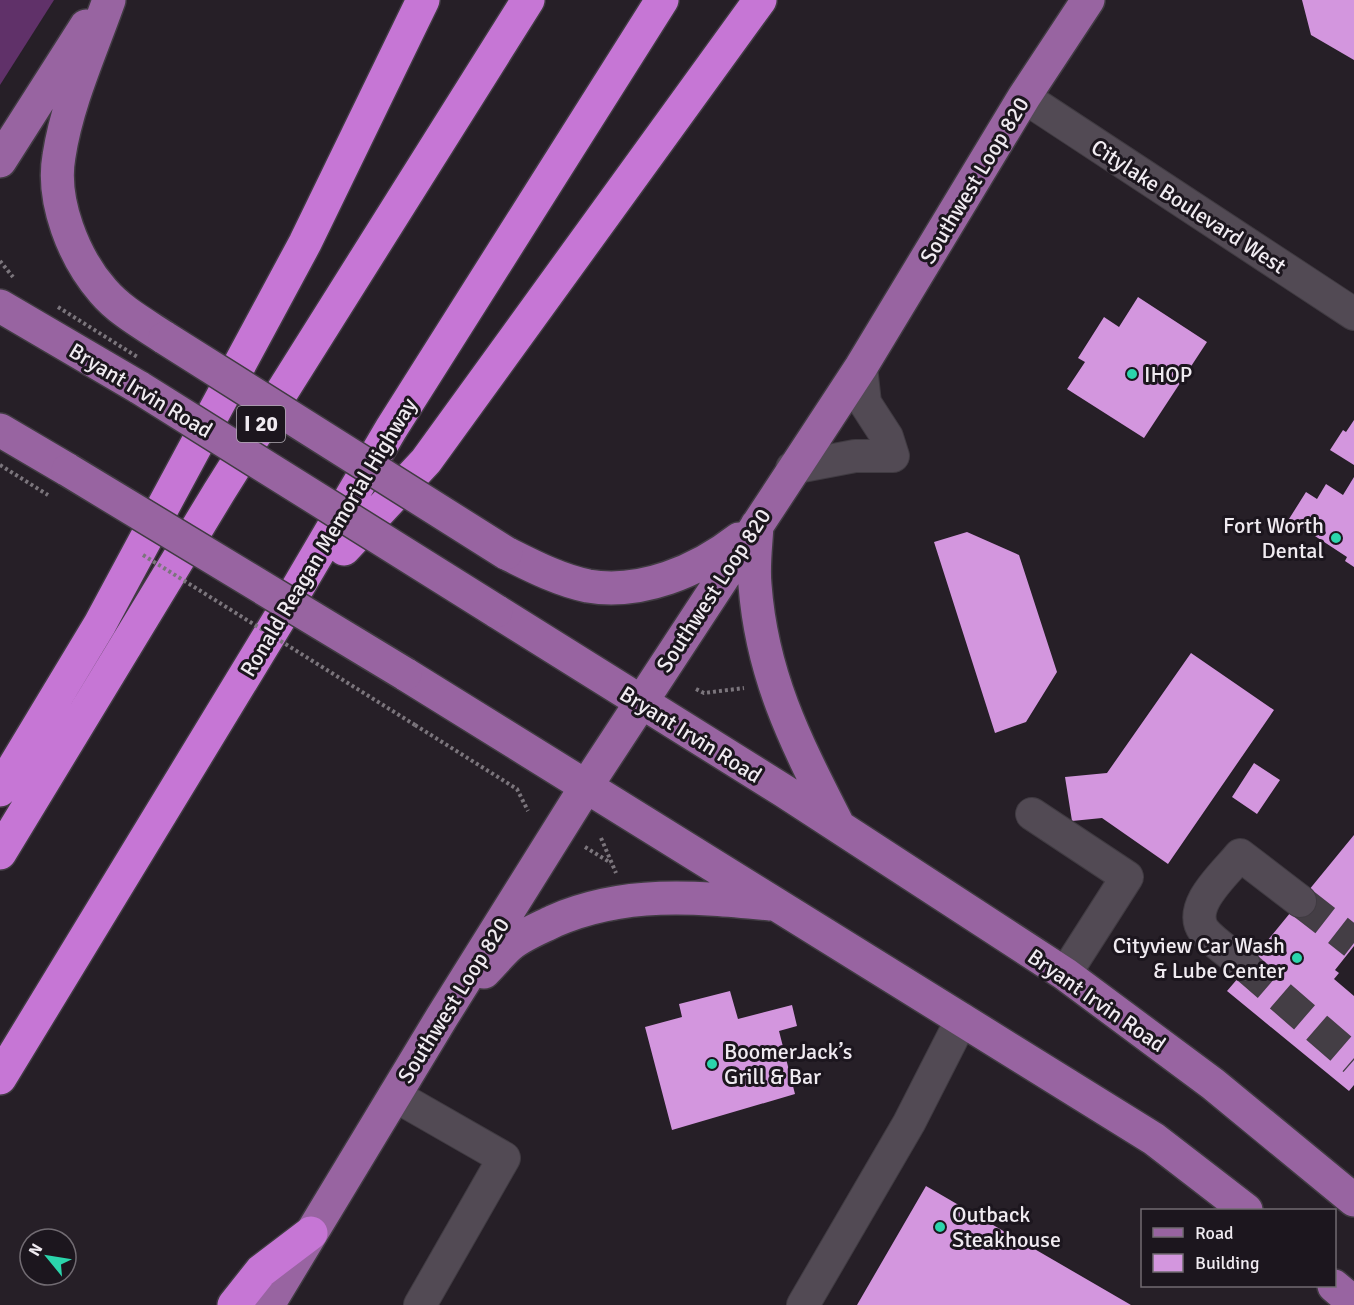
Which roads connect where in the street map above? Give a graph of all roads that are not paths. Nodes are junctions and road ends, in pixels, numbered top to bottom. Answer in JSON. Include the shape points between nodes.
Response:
{"nodes":[{"id":1,"x":102,"y":0,"type":"edge"},
{"id":2,"x":109,"y":0,"type":"edge"},
{"id":3,"x":423,"y":0,"type":"edge"},
{"id":4,"x":528,"y":0,"type":"edge"},
{"id":5,"x":662,"y":0,"type":"edge"},
{"id":6,"x":760,"y":0,"type":"edge"},
{"id":7,"x":1088,"y":0,"type":"edge"},
{"id":8,"x":54,"y":75,"type":"junction"},
{"id":9,"x":1024,"y":98,"type":"junction"},
{"id":10,"x":0,"y":116,"type":"edge"},
{"id":11,"x":0,"y":161,"type":"edge"},
{"id":12,"x":0,"y":306,"type":"edge"},
{"id":13,"x":1354,"y":314,"type":"edge"},
{"id":14,"x":861,"y":366,"type":"junction"},
{"id":15,"x":0,"y":430,"type":"edge"},
{"id":16,"x":792,"y":468,"type":"junction"},
{"id":17,"x":757,"y":525,"type":"junction"},
{"id":18,"x":282,"y":616,"type":"junction"},
{"id":19,"x":639,"y":702,"type":"junction"},
{"id":20,"x":587,"y":785,"type":"junction"},
{"id":21,"x":0,"y":790,"type":"edge"},
{"id":22,"x":1032,"y":814,"type":"dead end"},
{"id":23,"x":839,"y":827,"type":"junction"},
{"id":24,"x":0,"y":852,"type":"edge"},
{"id":25,"x":1300,"y":901,"type":"tunnel mouth"},
{"id":26,"x":777,"y":904,"type":"junction"},
{"id":27,"x":1244,"y":965,"type":"tunnel mouth"},
{"id":28,"x":1065,"y":974,"type":"junction"},
{"id":29,"x":442,"y":1017,"type":"junction"},
{"id":30,"x":962,"y":1019,"type":"junction"},
{"id":31,"x":0,"y":1078,"type":"edge"},
{"id":32,"x":394,"y":1095,"type":"junction"},
{"id":33,"x":1354,"y":1200,"type":"edge"},
{"id":34,"x":1245,"y":1209,"type":"edge"},
{"id":35,"x":311,"y":1233,"type":"junction"},
{"id":36,"x":1335,"y":1287,"type":"edge"},
{"id":37,"x":1354,"y":1303,"type":"edge"},
{"id":38,"x":234,"y":1305,"type":"edge"},
{"id":39,"x":268,"y":1305,"type":"edge"},
{"id":40,"x":420,"y":1305,"type":"edge"},
{"id":41,"x":802,"y":1305,"type":"edge"}],
"edges":[{"from":1,"to":8,"type":"main road"},
{"from":2,"to":17,"type":"main road","bridge":true,"via":[[65,126],[58,159],[60,193],[67,228],[84,263],[103,292],[133,318],[506,553],[549,574],[589,586],[629,586],[674,577],[712,560]]},
{"from":3,"to":21,"type":"highway","via":[[305,243],[100,624]]},
{"from":4,"to":24,"type":"highway","number":"I 20","via":[[219,492]]},
{"from":5,"to":18,"type":"highway","name":"Ronald Reagan Memorial Highway","via":[[391,429]]},
{"from":6,"to":18,"type":"highway","via":[[426,461]]},
{"from":7,"to":9,"type":"main road","name":"Southwest Loop 820"},
{"from":8,"to":10,"type":"main road"},
{"from":8,"to":11,"type":"main road"},
{"from":9,"to":13,"type":"street","name":"Citylake Boulevard West"},
{"from":9,"to":14,"type":"main road","name":"Southwest Loop 820"},
{"from":12,"to":19,"type":"main road","name":"Bryant Irvin Road","bridge":true,"via":[[140,388]]},
{"from":14,"to":16,"type":"main road","name":"Southwest Loop 820"},
{"from":14,"to":16,"type":"street","via":[[865,403],[887,437],[892,456],[855,456]]},
{"from":15,"to":20,"type":"main road","bridge":true,"via":[[59,484],[445,698]]},
{"from":16,"to":17,"type":"main road","name":"Southwest Loop 820"},
{"from":17,"to":19,"type":"main road","name":"Southwest Loop 820"},
{"from":17,"to":23,"type":"main road","via":[[755,584],[769,669],[784,714]]},
{"from":18,"to":31,"type":"highway","name":"Ronald Reagan Memorial Highway"},
{"from":19,"to":20,"type":"main road","name":"Southwest Loop 820"},
{"from":19,"to":23,"type":"main road","name":"Bryant Irvin Road"},
{"from":20,"to":26,"type":"main road"},
{"from":20,"to":29,"type":"main road","name":"Southwest Loop 820"},
{"from":22,"to":28,"type":"street","via":[[1127,877]]},
{"from":23,"to":28,"type":"main road","name":"Bryant Irvin Road"},
{"from":25,"to":27,"type":"street","via":[[1240,855],[1203,901],[1198,916],[1204,930]]},
{"from":26,"to":29,"type":"main road","via":[[682,896],[639,898],[566,916],[510,945]]},
{"from":26,"to":30,"type":"main road"},
{"from":28,"to":33,"type":"main road","name":"Bryant Irvin Road","via":[[1214,1084]]},
{"from":29,"to":32,"type":"main road","name":"Southwest Loop 820"},
{"from":30,"to":34,"type":"main road","via":[[1154,1139]]},
{"from":30,"to":41,"type":"street","via":[[909,1123]]},
{"from":32,"to":35,"type":"main road","name":"Southwest Loop 820"},
{"from":32,"to":40,"type":"street","via":[[504,1158]]},
{"from":35,"to":38,"type":"highway","via":[[261,1271]]},
{"from":35,"to":39,"type":"main road","name":"Southwest Loop 820"},
{"from":36,"to":37,"type":"main road"}]}
